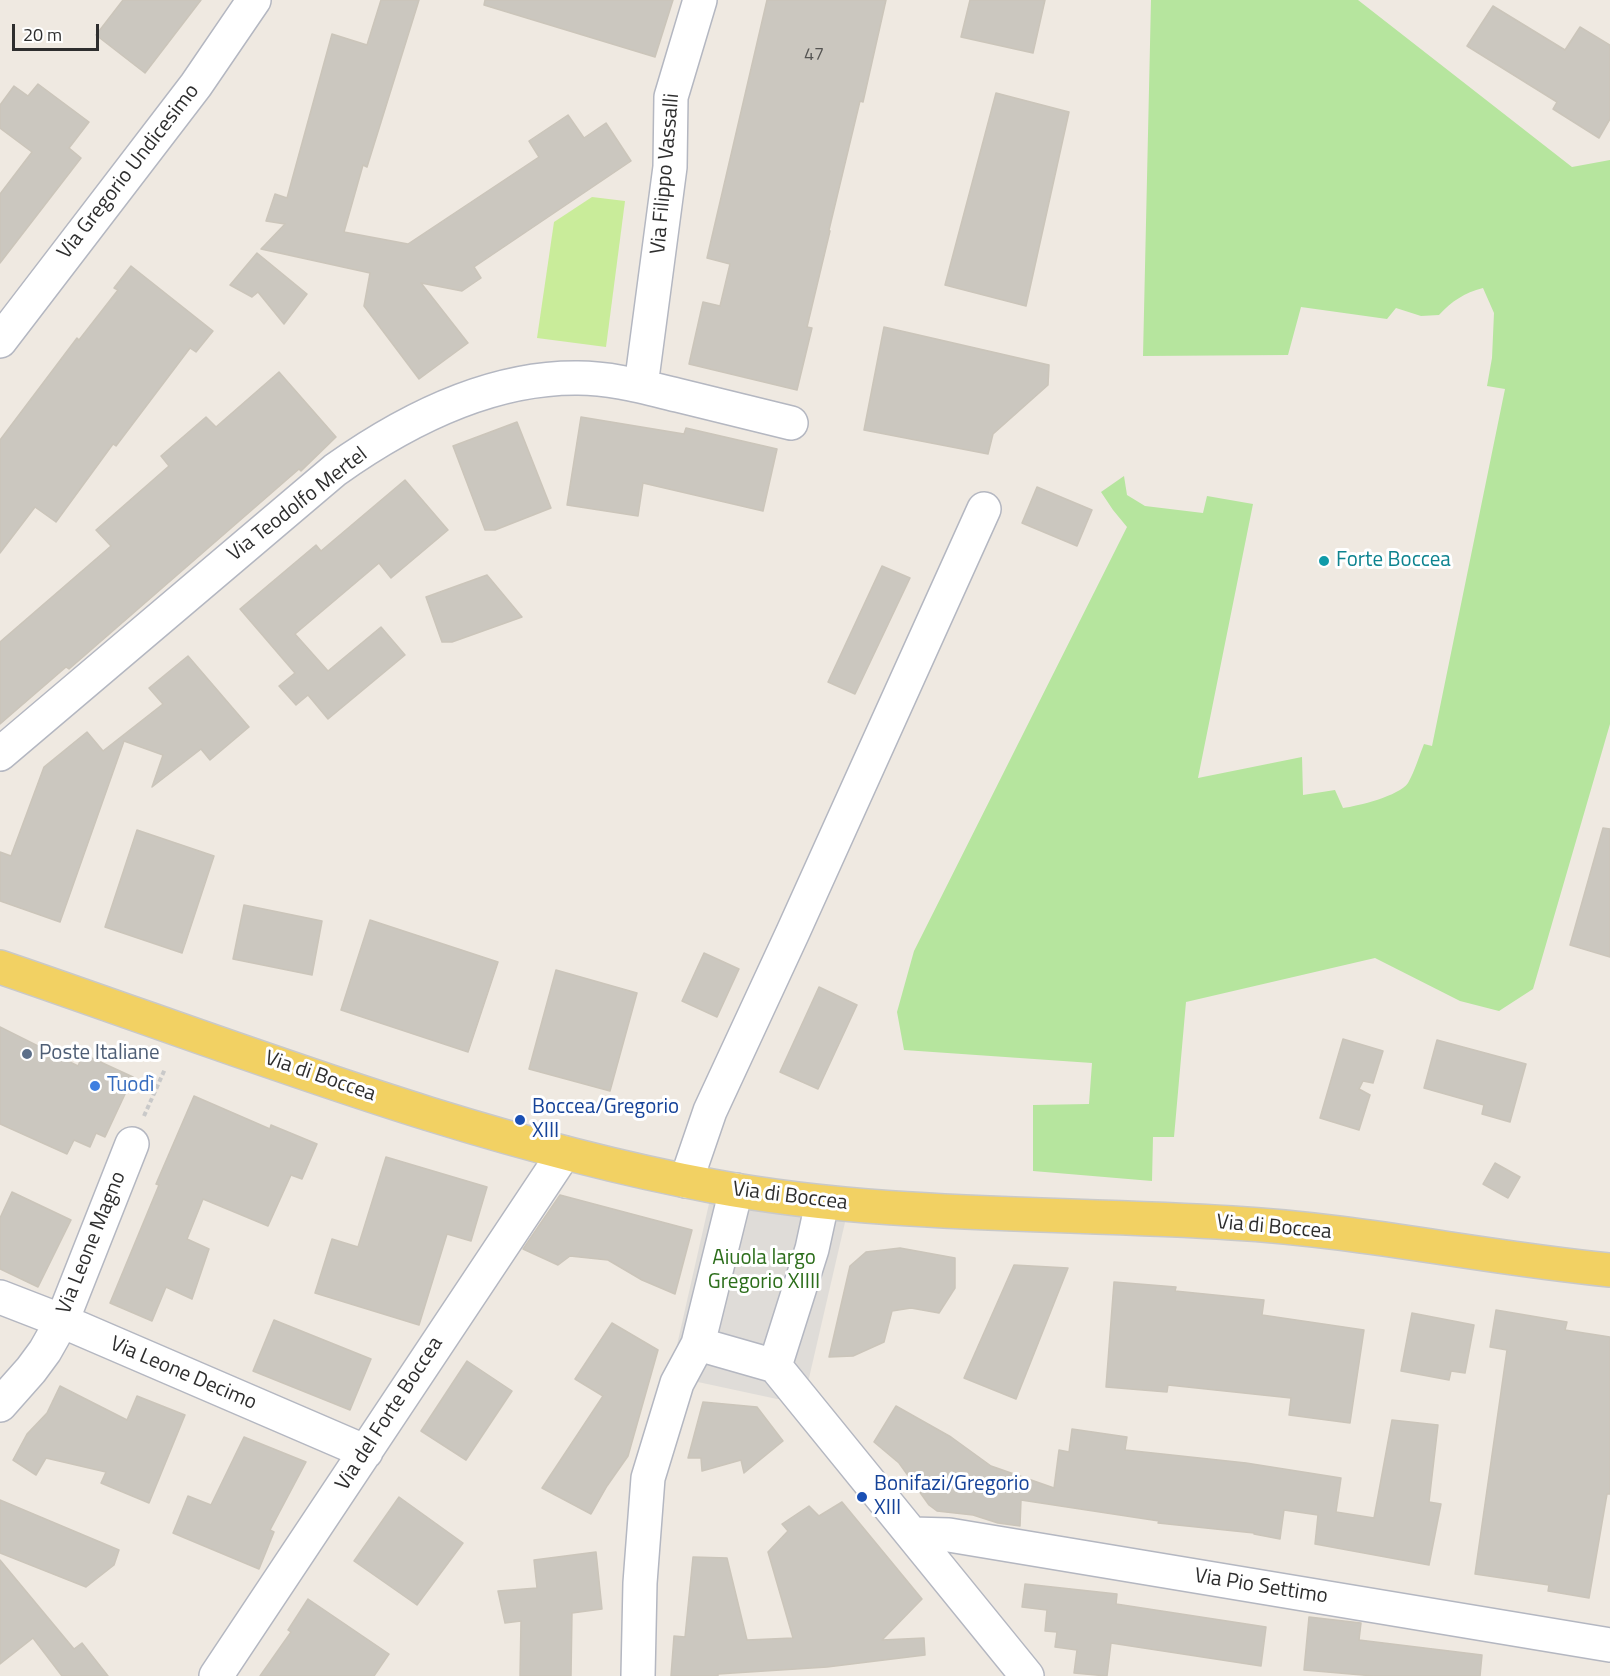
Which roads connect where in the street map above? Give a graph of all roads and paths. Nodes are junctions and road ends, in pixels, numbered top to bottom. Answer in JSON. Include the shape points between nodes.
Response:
{"nodes":[{"id":1,"x":254,"y":0,"type":"edge"},
{"id":2,"x":700,"y":0,"type":"edge"},
{"id":3,"x":0,"y":341,"type":"edge"},
{"id":4,"x":641,"y":386,"type":"junction"},
{"id":5,"x":791,"y":423,"type":"dead end"},
{"id":6,"x":984,"y":509,"type":"dead end"},
{"id":7,"x":0,"y":754,"type":"edge"},
{"id":8,"x":0,"y":967,"type":"edge"},
{"id":9,"x":165,"y":1069,"type":"dead end"},
{"id":10,"x":132,"y":1144,"type":"joint"},
{"id":11,"x":564,"y":1153,"type":"junction"},
{"id":12,"x":686,"y":1181,"type":"junction"},
{"id":13,"x":736,"y":1190,"type":"junction"},
{"id":14,"x":822,"y":1203,"type":"junction"},
{"id":15,"x":1607,"y":1265,"type":"edge"},
{"id":16,"x":0,"y":1297,"type":"edge"},
{"id":17,"x":62,"y":1321,"type":"junction"},
{"id":18,"x":699,"y":1344,"type":"junction"},
{"id":19,"x":775,"y":1366,"type":"junction"},
{"id":20,"x":0,"y":1405,"type":"edge"},
{"id":21,"x":366,"y":1452,"type":"junction"},
{"id":22,"x":912,"y":1534,"type":"junction"},
{"id":23,"x":1610,"y":1646,"type":"edge"},
{"id":24,"x":216,"y":1676,"type":"edge"},
{"id":25,"x":638,"y":1676,"type":"edge"},
{"id":26,"x":1027,"y":1676,"type":"edge"}],
"edges":[{"from":1,"to":3,"type":"street","name":"Via Gregorio Undicesimo","via":[[196,85]]},
{"from":2,"to":4,"type":"street","name":"Via Filippo Vassalli","via":[[671,97],[670,166]]},
{"from":4,"to":5,"type":"street","name":"Via Teodolfo Mertel"},
{"from":4,"to":7,"type":"street","name":"Via Teodolfo Mertel","via":[[578,378],[517,385],[459,401],[376,444],[335,470]]},
{"from":6,"to":12,"type":"street","via":[[710,1111]]},
{"from":8,"to":11,"type":"main road","name":"Via di Boccea","via":[[449,1121]]},
{"from":9,"to":10,"type":"path","name":"Via Leone Magno"},
{"from":10,"to":17,"type":"street","name":"Via Leone Magno"},
{"from":11,"to":12,"type":"main road","name":"Via di Boccea"},
{"from":11,"to":21,"type":"street","name":"Via del Forte Boccea"},
{"from":12,"to":13,"type":"main road","name":"Via di Boccea"},
{"from":13,"to":14,"type":"main road","name":"Via di Boccea"},
{"from":13,"to":18,"type":"street"},
{"from":14,"to":15,"type":"main road","name":"Via di Boccea","via":[[1292,1227]]},
{"from":14,"to":19,"type":"street","via":[[812,1249]]},
{"from":16,"to":17,"type":"street","name":"Via Leone Decimo"},
{"from":17,"to":20,"type":"street","name":"Via Leone Magno","via":[[31,1370]]},
{"from":17,"to":21,"type":"street","name":"Via Leone Decimo"},
{"from":18,"to":19,"type":"street"},
{"from":18,"to":25,"type":"street","via":[[677,1383],[648,1478]]},
{"from":19,"to":22,"type":"street"},
{"from":21,"to":24,"type":"street","name":"Via del Forte Boccea"},
{"from":22,"to":23,"type":"street","name":"Via Pio Settimo","via":[[949,1535]]},
{"from":22,"to":26,"type":"street"}]}
